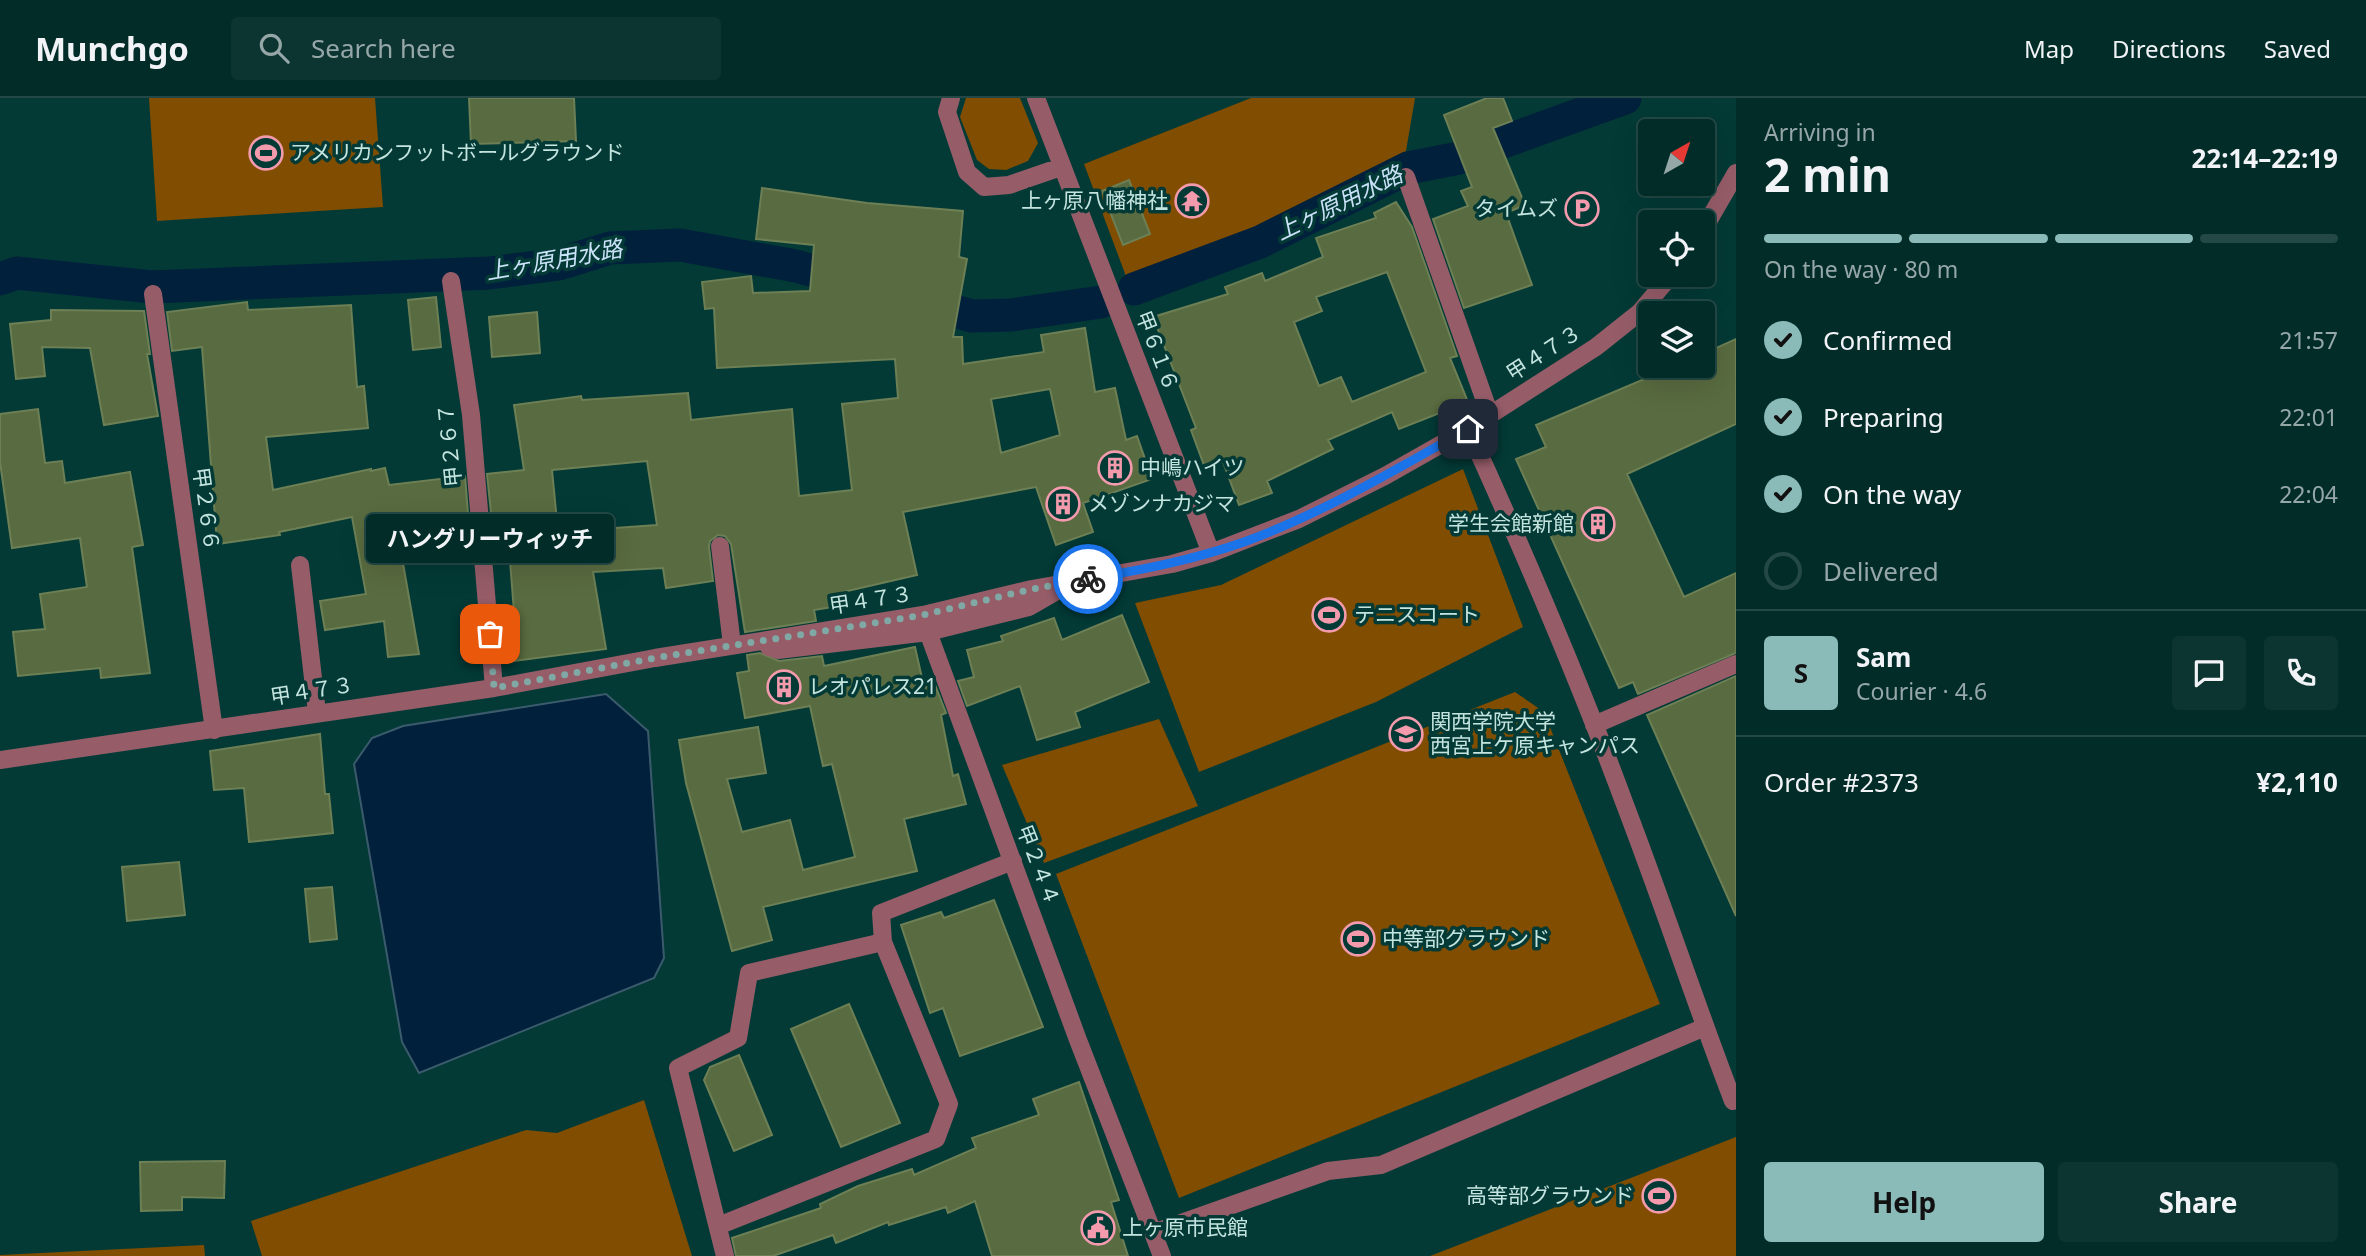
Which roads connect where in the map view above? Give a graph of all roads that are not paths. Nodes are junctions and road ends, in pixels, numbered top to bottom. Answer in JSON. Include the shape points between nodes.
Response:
{"nodes":[{"id":1,"x":951,"y":98,"type":"edge"},
{"id":2,"x":1037,"y":98,"type":"edge"},
{"id":3,"x":1060,"y":167,"type":"junction"},
{"id":4,"x":1736,"y":173,"type":"edge"},
{"id":5,"x":1406,"y":177,"type":"dead end"},
{"id":6,"x":1715,"y":210,"type":"edge"},
{"id":7,"x":452,"y":281,"type":"dead end"},
{"id":8,"x":1661,"y":287,"type":"edge"},
{"id":9,"x":153,"y":294,"type":"dead end"},
{"id":10,"x":1490,"y":415,"type":"junction"},
{"id":11,"x":1468,"y":429,"type":"junction"},
{"id":12,"x":720,"y":546,"type":"dead end"},
{"id":13,"x":1211,"y":553,"type":"junction"},
{"id":14,"x":300,"y":565,"type":"dead end"},
{"id":15,"x":1070,"y":583,"type":"junction"},
{"id":16,"x":928,"y":632,"type":"junction"},
{"id":17,"x":755,"y":642,"type":"junction"},
{"id":18,"x":732,"y":645,"type":"junction"},
{"id":19,"x":1736,"y":664,"type":"edge"},
{"id":20,"x":494,"y":688,"type":"junction"},
{"id":21,"x":317,"y":713,"type":"junction"},
{"id":22,"x":1594,"y":725,"type":"junction"},
{"id":23,"x":214,"y":730,"type":"junction"},
{"id":24,"x":0,"y":760,"type":"edge"},
{"id":25,"x":1013,"y":861,"type":"junction"},
{"id":26,"x":883,"y":942,"type":"junction"},
{"id":27,"x":1705,"y":1027,"type":"junction"},
{"id":28,"x":1736,"y":1100,"type":"edge"},
{"id":29,"x":718,"y":1226,"type":"junction"},
{"id":30,"x":1153,"y":1233,"type":"junction"},
{"id":31,"x":725,"y":1256,"type":"edge"},
{"id":32,"x":1162,"y":1256,"type":"edge"}],
"edges":[{"from":1,"to":3,"type":"street","via":[[947,112],[967,172],[984,187],[1009,185]]},
{"from":2,"to":3,"type":"street","name":"甲６１６"},
{"from":3,"to":13,"type":"street","name":"甲６１６"},
{"from":4,"to":6,"type":"street"},
{"from":5,"to":10,"type":"street"},
{"from":7,"to":20,"type":"street","name":"甲２６７","via":[[471,415]]},
{"from":8,"to":10,"type":"street","name":"甲４７３","via":[[1640,312],[1596,348]]},
{"from":9,"to":23,"type":"street","name":"甲２６６"},
{"from":10,"to":11,"type":"street","name":"甲４７３"},
{"from":11,"to":13,"type":"street","name":"甲４７３","via":[[1300,519]]},
{"from":11,"to":22,"type":"street","via":[[1531,567]]},
{"from":12,"to":18,"type":"street"},
{"from":13,"to":15,"type":"street","name":"甲４７３"},
{"from":14,"to":21,"type":"street"},
{"from":15,"to":16,"type":"street","via":[[1029,607]]},
{"from":15,"to":17,"type":"street","name":"甲４７３","via":[[923,615]]},
{"from":16,"to":17,"type":"street","via":[[778,650]]},
{"from":16,"to":25,"type":"street","name":"甲２４４"},
{"from":17,"to":18,"type":"street","name":"甲４７３"},
{"from":18,"to":20,"type":"street","name":"甲４７３"},
{"from":19,"to":22,"type":"street"},
{"from":20,"to":21,"type":"street","name":"甲４７３"},
{"from":21,"to":23,"type":"street","name":"甲４７３"},
{"from":22,"to":27,"type":"street"},
{"from":23,"to":24,"type":"street","name":"甲４７３"},
{"from":25,"to":26,"type":"street","via":[[881,913]]},
{"from":25,"to":30,"type":"street","name":"甲２４４"},
{"from":26,"to":29,"type":"street","via":[[749,973],[738,1038],[678,1068]]},
{"from":26,"to":29,"type":"street","via":[[949,1104],[936,1139]]},
{"from":27,"to":28,"type":"street"},
{"from":27,"to":30,"type":"street","via":[[1381,1165],[1328,1171]]},
{"from":29,"to":31,"type":"street"},
{"from":30,"to":32,"type":"street","name":"甲２４４"}]}
